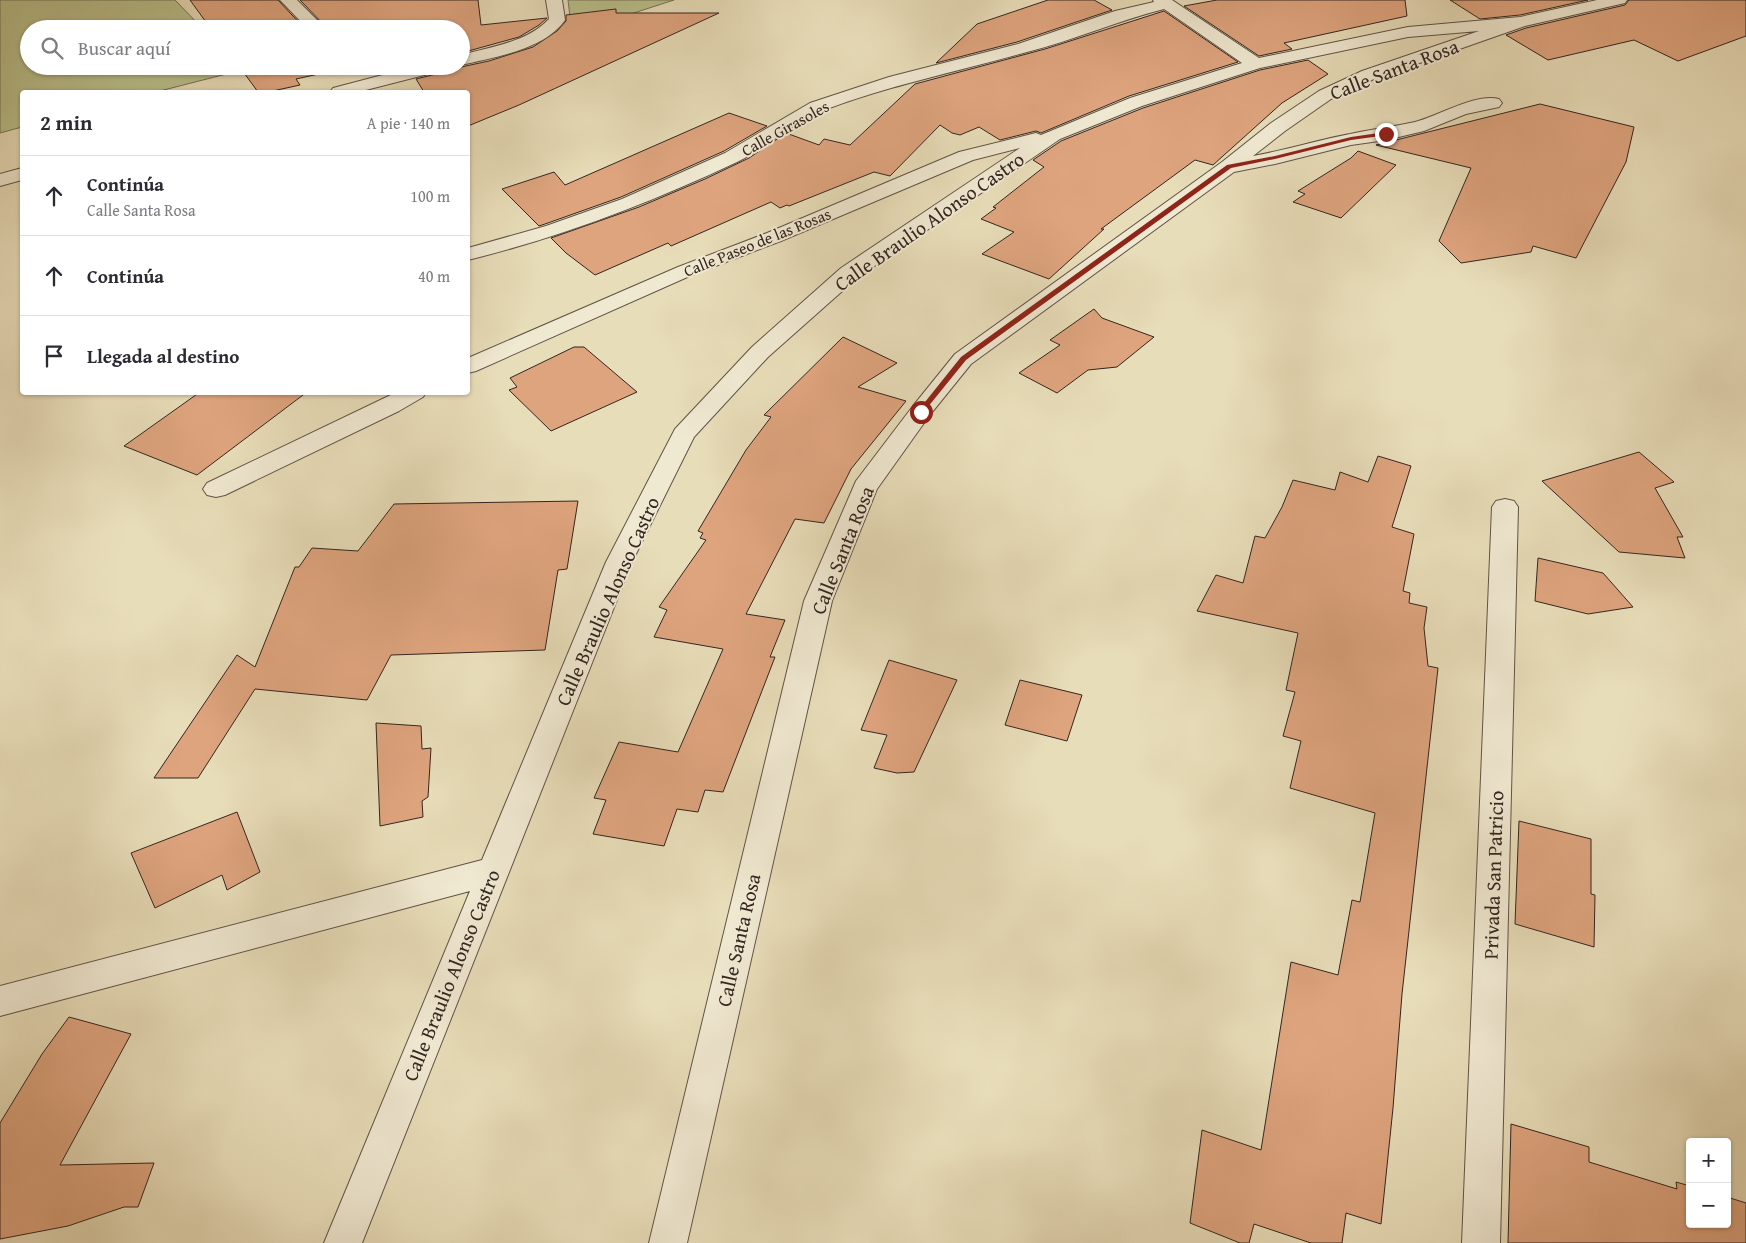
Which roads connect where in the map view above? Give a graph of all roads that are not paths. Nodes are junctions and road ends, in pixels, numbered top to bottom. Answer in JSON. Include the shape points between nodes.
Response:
{"nodes":[{"id":1,"x":288,"y":0,"type":"edge"},
{"id":2,"x":554,"y":0,"type":"edge"},
{"id":3,"x":1619,"y":0,"type":"edge"},
{"id":4,"x":1163,"y":2,"type":"edge"},
{"id":5,"x":309,"y":20,"type":"edge"},
{"id":6,"x":1520,"y":22,"type":"junction"},
{"id":7,"x":470,"y":58,"type":"edge"},
{"id":8,"x":1256,"y":64,"type":"junction"},
{"id":9,"x":368,"y":75,"type":"edge"},
{"id":10,"x":405,"y":75,"type":"edge"},
{"id":11,"x":376,"y":83,"type":"junction"},
{"id":12,"x":347,"y":90,"type":"edge"},
{"id":13,"x":1493,"y":103,"type":"dead end"},
{"id":14,"x":1053,"y":135,"type":"junction"},
{"id":15,"x":1229,"y":166,"type":"junction"},
{"id":16,"x":20,"y":175,"type":"edge"},
{"id":17,"x":0,"y":180,"type":"edge"},
{"id":18,"x":470,"y":253,"type":"edge"},
{"id":19,"x":470,"y":365,"type":"edge"},
{"id":20,"x":410,"y":395,"type":"edge"},
{"id":21,"x":216,"y":489,"type":"dead end"},
{"id":22,"x":1504,"y":508,"type":"dead end"},
{"id":23,"x":493,"y":871,"type":"junction"},
{"id":24,"x":0,"y":1001,"type":"edge"},
{"id":25,"x":343,"y":1243,"type":"edge"},
{"id":26,"x":668,"y":1243,"type":"edge"},
{"id":27,"x":1481,"y":1243,"type":"edge"}],
"edges":[{"from":1,"to":5,"type":"street"},
{"from":2,"to":7,"type":"street","via":[[557,20],[546,32],[516,45]]},
{"from":3,"to":6,"type":"street","name":"Calle Santa Rosa"},
{"from":4,"to":8,"type":"street"},
{"from":4,"to":18,"type":"street","name":"Calle Girasoles","via":[[1024,48],[895,81],[816,108],[732,158],[628,203],[553,230]]},
{"from":6,"to":8,"type":"street","name":"Calle Braulio Alonso Castro","via":[[1408,32]]},
{"from":6,"to":15,"type":"street","name":"Calle Santa Rosa","via":[[1368,75],[1325,95],[1278,126]]},
{"from":8,"to":14,"type":"street","name":"Calle Braulio Alonso Castro","via":[[1136,102]]},
{"from":9,"to":11,"type":"street"},
{"from":10,"to":11,"type":"street"},
{"from":11,"to":12,"type":"street"},
{"from":13,"to":15,"type":"street","via":[[1460,110],[1424,125]]},
{"from":14,"to":19,"type":"street","name":"Calle Paseo de las Rosas","via":[[966,156],[774,237],[685,270]]},
{"from":14,"to":23,"type":"street","name":"Calle Braulio Alonso Castro","via":[[849,272],[760,352],[684,434],[619,562]]},
{"from":15,"to":26,"type":"street","name":"Calle Santa Rosa","via":[[963,359],[865,487],[818,601]]},
{"from":16,"to":17,"type":"street"},
{"from":20,"to":21,"type":"street"},
{"from":22,"to":27,"type":"street","name":"Privada San Patricio"},
{"from":23,"to":24,"type":"street"},
{"from":23,"to":25,"type":"street","name":"Calle Braulio Alonso Castro"}]}
